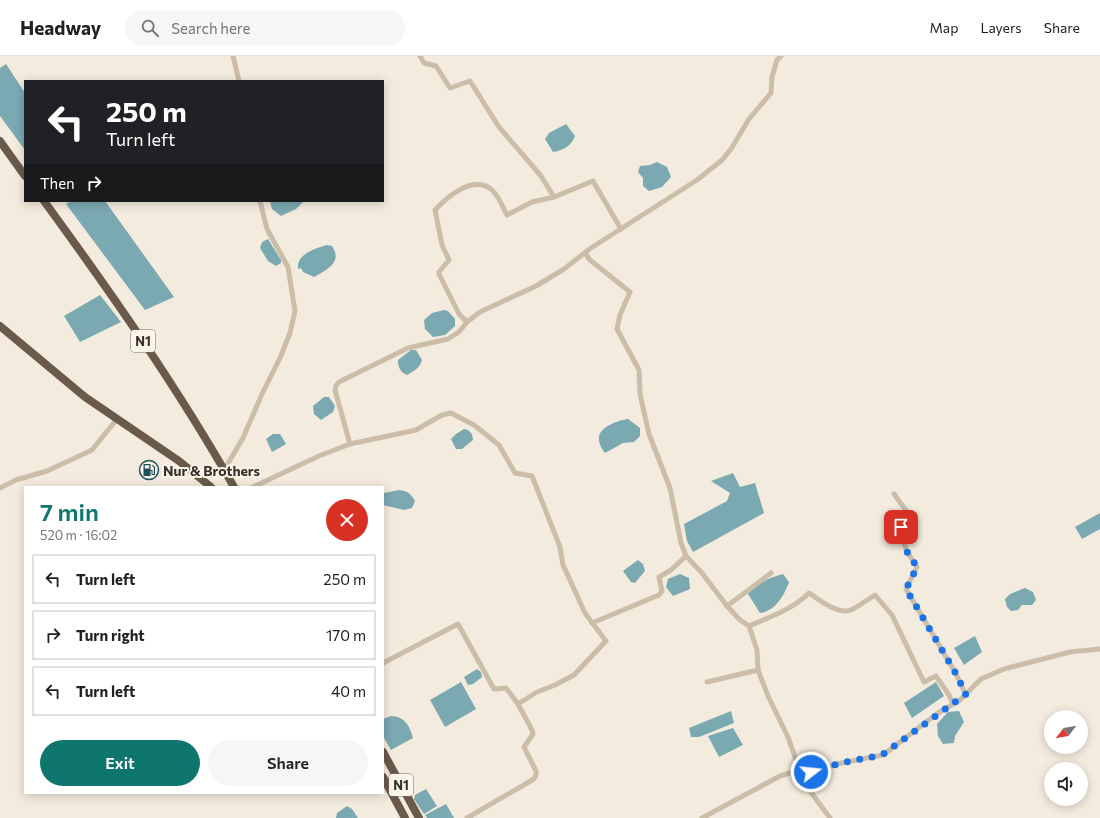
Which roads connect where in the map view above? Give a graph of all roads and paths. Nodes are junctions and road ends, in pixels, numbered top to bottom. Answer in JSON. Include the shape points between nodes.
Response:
{"nodes":[{"id":1,"x":233,"y":56,"type":"edge"},
{"id":2,"x":420,"y":56,"type":"edge"},
{"id":3,"x":782,"y":56,"type":"edge"},
{"id":4,"x":239,"y":80,"type":"edge"},
{"id":5,"x":0,"y":142,"type":"edge"},
{"id":6,"x":24,"y":175,"type":"edge"},
{"id":7,"x":554,"y":197,"type":"junction"},
{"id":8,"x":45,"y":202,"type":"edge"},
{"id":9,"x":260,"y":202,"type":"edge"},
{"id":10,"x":621,"y":229,"type":"junction"},
{"id":11,"x":585,"y":253,"type":"junction"},
{"id":12,"x":467,"y":322,"type":"junction"},
{"id":13,"x":0,"y":326,"type":"edge"},
{"id":14,"x":117,"y":419,"type":"junction"},
{"id":15,"x":350,"y":444,"type":"junction"},
{"id":16,"x":224,"y":470,"type":"junction"},
{"id":17,"x":210,"y":486,"type":"edge"},
{"id":18,"x":230,"y":486,"type":"edge"},
{"id":19,"x":254,"y":486,"type":"edge"},
{"id":20,"x":0,"y":488,"type":"edge"},
{"id":21,"x":894,"y":494,"type":"dead end"},
{"id":22,"x":686,"y":556,"type":"junction"},
{"id":23,"x":771,"y":573,"type":"dead end"},
{"id":24,"x":726,"y":606,"type":"junction"},
{"id":25,"x":592,"y":623,"type":"junction"},
{"id":26,"x":749,"y":626,"type":"junction"},
{"id":27,"x":1100,"y":649,"type":"edge"},
{"id":28,"x":384,"y":662,"type":"edge"},
{"id":29,"x":758,"y":670,"type":"junction"},
{"id":30,"x":707,"y":682,"type":"dead end"},
{"id":31,"x":966,"y":694,"type":"junction"},
{"id":32,"x":518,"y":704,"type":"junction"},
{"id":33,"x":953,"y":704,"type":"junction"},
{"id":34,"x":384,"y":754,"type":"edge"},
{"id":35,"x":801,"y":773,"type":"junction"},
{"id":36,"x":384,"y":779,"type":"edge"},
{"id":37,"x":405,"y":818,"type":"edge"},
{"id":38,"x":419,"y":818,"type":"edge"},
{"id":39,"x":467,"y":818,"type":"edge"},
{"id":40,"x":702,"y":818,"type":"edge"},
{"id":41,"x":830,"y":818,"type":"edge"}],
"edges":[{"from":1,"to":4,"type":"street"},
{"from":2,"to":7,"type":"street","via":[[424,62],[436,66],[450,88],[470,81],[499,127],[541,176]]},
{"from":3,"to":10,"type":"street","via":[[777,60],[772,76],[771,93],[749,119],[722,160],[697,180]]},
{"from":5,"to":6,"type":"highway"},
{"from":7,"to":10,"type":"street","via":[[593,181]]},
{"from":7,"to":12,"type":"street","via":[[532,202],[507,215],[493,191],[484,185],[472,184],[454,193],[435,210],[442,244],[449,260],[439,274],[459,314]]},
{"from":8,"to":16,"type":"highway","number":"N1","via":[[127,315],[192,415]]},
{"from":9,"to":16,"type":"street","via":[[267,229],[288,267],[295,311],[280,358],[243,438]]},
{"from":10,"to":11,"type":"street"},
{"from":11,"to":12,"type":"street","via":[[536,286],[480,312]]},
{"from":11,"to":22,"type":"street","via":[[590,260],[630,292],[617,329],[639,370],[640,394],[649,434],[670,488],[680,543]]},
{"from":12,"to":15,"type":"street","via":[[460,332],[448,339],[408,348],[349,376],[336,386]]},
{"from":13,"to":14,"type":"highway","via":[[85,397]]},
{"from":14,"to":17,"type":"highway","via":[[179,461]]},
{"from":14,"to":20,"type":"street","via":[[92,450],[47,471],[28,475]]},
{"from":15,"to":19,"type":"street"},
{"from":15,"to":25,"type":"street","via":[[416,430],[442,415],[451,413],[474,425],[500,445],[515,473],[532,476],[560,547],[563,565]]},
{"from":16,"to":18,"type":"highway","number":"N1"},
{"from":21,"to":31,"type":"street","via":[[910,516],[901,527],[906,550],[917,567],[906,589]]},
{"from":22,"to":24,"type":"street"},
{"from":22,"to":25,"type":"street","via":[[672,570],[659,577],[662,591],[659,595]]},
{"from":23,"to":24,"type":"street"},
{"from":24,"to":26,"type":"street"},
{"from":25,"to":32,"type":"street","via":[[606,643],[574,675]]},
{"from":26,"to":29,"type":"street","via":[[757,650]]},
{"from":26,"to":33,"type":"street","via":[[774,616],[809,593],[842,611],[850,610],[875,595],[892,614],[924,682],[936,676]]},
{"from":27,"to":31,"type":"street","via":[[1070,652],[1004,669],[981,679]]},
{"from":28,"to":32,"type":"street","via":[[458,624],[494,689],[506,688]]},
{"from":29,"to":30,"type":"street"},
{"from":29,"to":35,"type":"street"},
{"from":31,"to":33,"type":"street"},
{"from":32,"to":39,"type":"street","via":[[533,732],[524,747],[536,775],[534,779]]},
{"from":33,"to":35,"type":"street","via":[[882,755]]},
{"from":34,"to":38,"type":"highway","number":"N1"},
{"from":35,"to":40,"type":"street","via":[[780,776]]},
{"from":35,"to":41,"type":"street","via":[[804,783]]},
{"from":36,"to":37,"type":"highway","number":"N1"}]}
